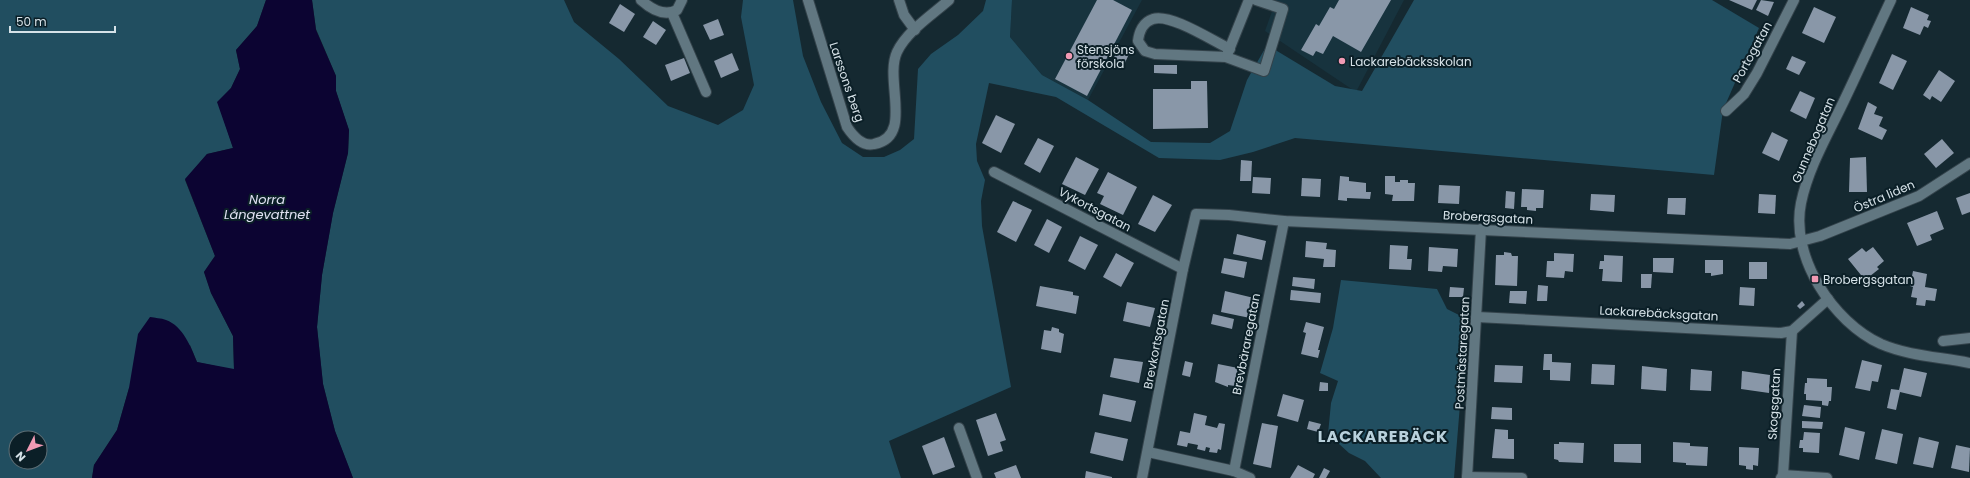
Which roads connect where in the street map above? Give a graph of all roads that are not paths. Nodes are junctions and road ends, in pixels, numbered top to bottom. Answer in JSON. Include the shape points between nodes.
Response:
{"nodes":[{"id":1,"x":640,"y":0,"type":"edge"},
{"id":2,"x":682,"y":0,"type":"edge"},
{"id":3,"x":808,"y":0,"type":"edge"},
{"id":4,"x":899,"y":0,"type":"edge"},
{"id":5,"x":949,"y":0,"type":"edge"},
{"id":6,"x":1249,"y":0,"type":"edge"},
{"id":7,"x":1256,"y":0,"type":"edge"},
{"id":8,"x":1794,"y":0,"type":"edge"},
{"id":9,"x":1890,"y":0,"type":"edge"},
{"id":10,"x":672,"y":12,"type":"junction"},
{"id":11,"x":915,"y":30,"type":"junction"},
{"id":12,"x":1228,"y":53,"type":"junction"},
{"id":13,"x":706,"y":92,"type":"dead end"},
{"id":14,"x":1726,"y":111,"type":"dead end"},
{"id":15,"x":1970,"y":163,"type":"edge"},
{"id":16,"x":994,"y":172,"type":"dead end"},
{"id":17,"x":1196,"y":214,"type":"joint"},
{"id":18,"x":1284,"y":221,"type":"junction"},
{"id":19,"x":1481,"y":230,"type":"junction"},
{"id":20,"x":1802,"y":242,"type":"junction"},
{"id":21,"x":1183,"y":269,"type":"junction"},
{"id":22,"x":1828,"y":299,"type":"junction"},
{"id":23,"x":1477,"y":317,"type":"junction"},
{"id":24,"x":1792,"y":331,"type":"junction"},
{"id":25,"x":1970,"y":338,"type":"edge"},
{"id":26,"x":1943,"y":341,"type":"dead end"},
{"id":27,"x":1970,"y":363,"type":"edge"},
{"id":28,"x":959,"y":428,"type":"dead end"},
{"id":29,"x":1148,"y":452,"type":"junction"},
{"id":30,"x":1234,"y":471,"type":"junction"},
{"id":31,"x":1782,"y":476,"type":"edge"},
{"id":32,"x":1467,"y":477,"type":"edge"},
{"id":33,"x":977,"y":478,"type":"edge"},
{"id":34,"x":1142,"y":478,"type":"edge"},
{"id":35,"x":1250,"y":478,"type":"edge"},
{"id":36,"x":1522,"y":478,"type":"edge"},
{"id":37,"x":1827,"y":478,"type":"edge"}],
"edges":[{"from":1,"to":10,"type":"street","via":[[661,12]]},
{"from":2,"to":10,"type":"street","via":[[677,10]]},
{"from":3,"to":11,"type":"street","name":"Larssons berg","via":[[847,127],[853,136],[866,144],[886,139],[896,126],[893,62],[906,39]]},
{"from":4,"to":11,"type":"street","via":[[904,15]]},
{"from":5,"to":11,"type":"street","name":"Larssons berg"},
{"from":6,"to":12,"type":"street"},
{"from":7,"to":12,"type":"street","via":[[1283,9],[1264,71]]},
{"from":8,"to":14,"type":"street","name":"Portogatan","via":[[1758,73],[1744,94]]},
{"from":9,"to":20,"type":"street","name":"Gunnebogatan","via":[[1813,168],[1801,203]]},
{"from":10,"to":13,"type":"street"},
{"from":12,"to":12,"type":"street","via":[[1174,21],[1161,18],[1147,22],[1139,34],[1140,46],[1155,54]]},
{"from":15,"to":20,"type":"street","name":"Östra liden","via":[[1920,196]]},
{"from":16,"to":21,"type":"street","name":"Vykortsgatan"},
{"from":17,"to":18,"type":"street","name":"Brobergsgatan"},
{"from":17,"to":21,"type":"street","name":"Brevkortsgatan"},
{"from":18,"to":19,"type":"street","name":"Brobergsgatan"},
{"from":18,"to":30,"type":"street","name":"Brevbäraregatan"},
{"from":19,"to":20,"type":"street","name":"Brobergsgatan","via":[[1790,244]]},
{"from":19,"to":23,"type":"street","name":"Postmästaregatan"},
{"from":20,"to":22,"type":"street","name":"Gunnebogatan","via":[[1815,279]]},
{"from":21,"to":29,"type":"street","name":"Brevkortsgatan"},
{"from":22,"to":24,"type":"street"},
{"from":22,"to":27,"type":"street","name":"Gunnebogatan","via":[[1855,328],[1882,344],[1921,355]]},
{"from":23,"to":24,"type":"street","name":"Lackarebäcksgatan"},
{"from":23,"to":32,"type":"street","name":"Postmästaregatan"},
{"from":24,"to":31,"type":"street","name":"Skogsgatan"},
{"from":25,"to":26,"type":"street"},
{"from":28,"to":33,"type":"street"},
{"from":29,"to":30,"type":"street"},
{"from":29,"to":34,"type":"street","name":"Brevkortsgatan"},
{"from":30,"to":35,"type":"street"},
{"from":31,"to":37,"type":"street"},
{"from":32,"to":36,"type":"street"}]}
